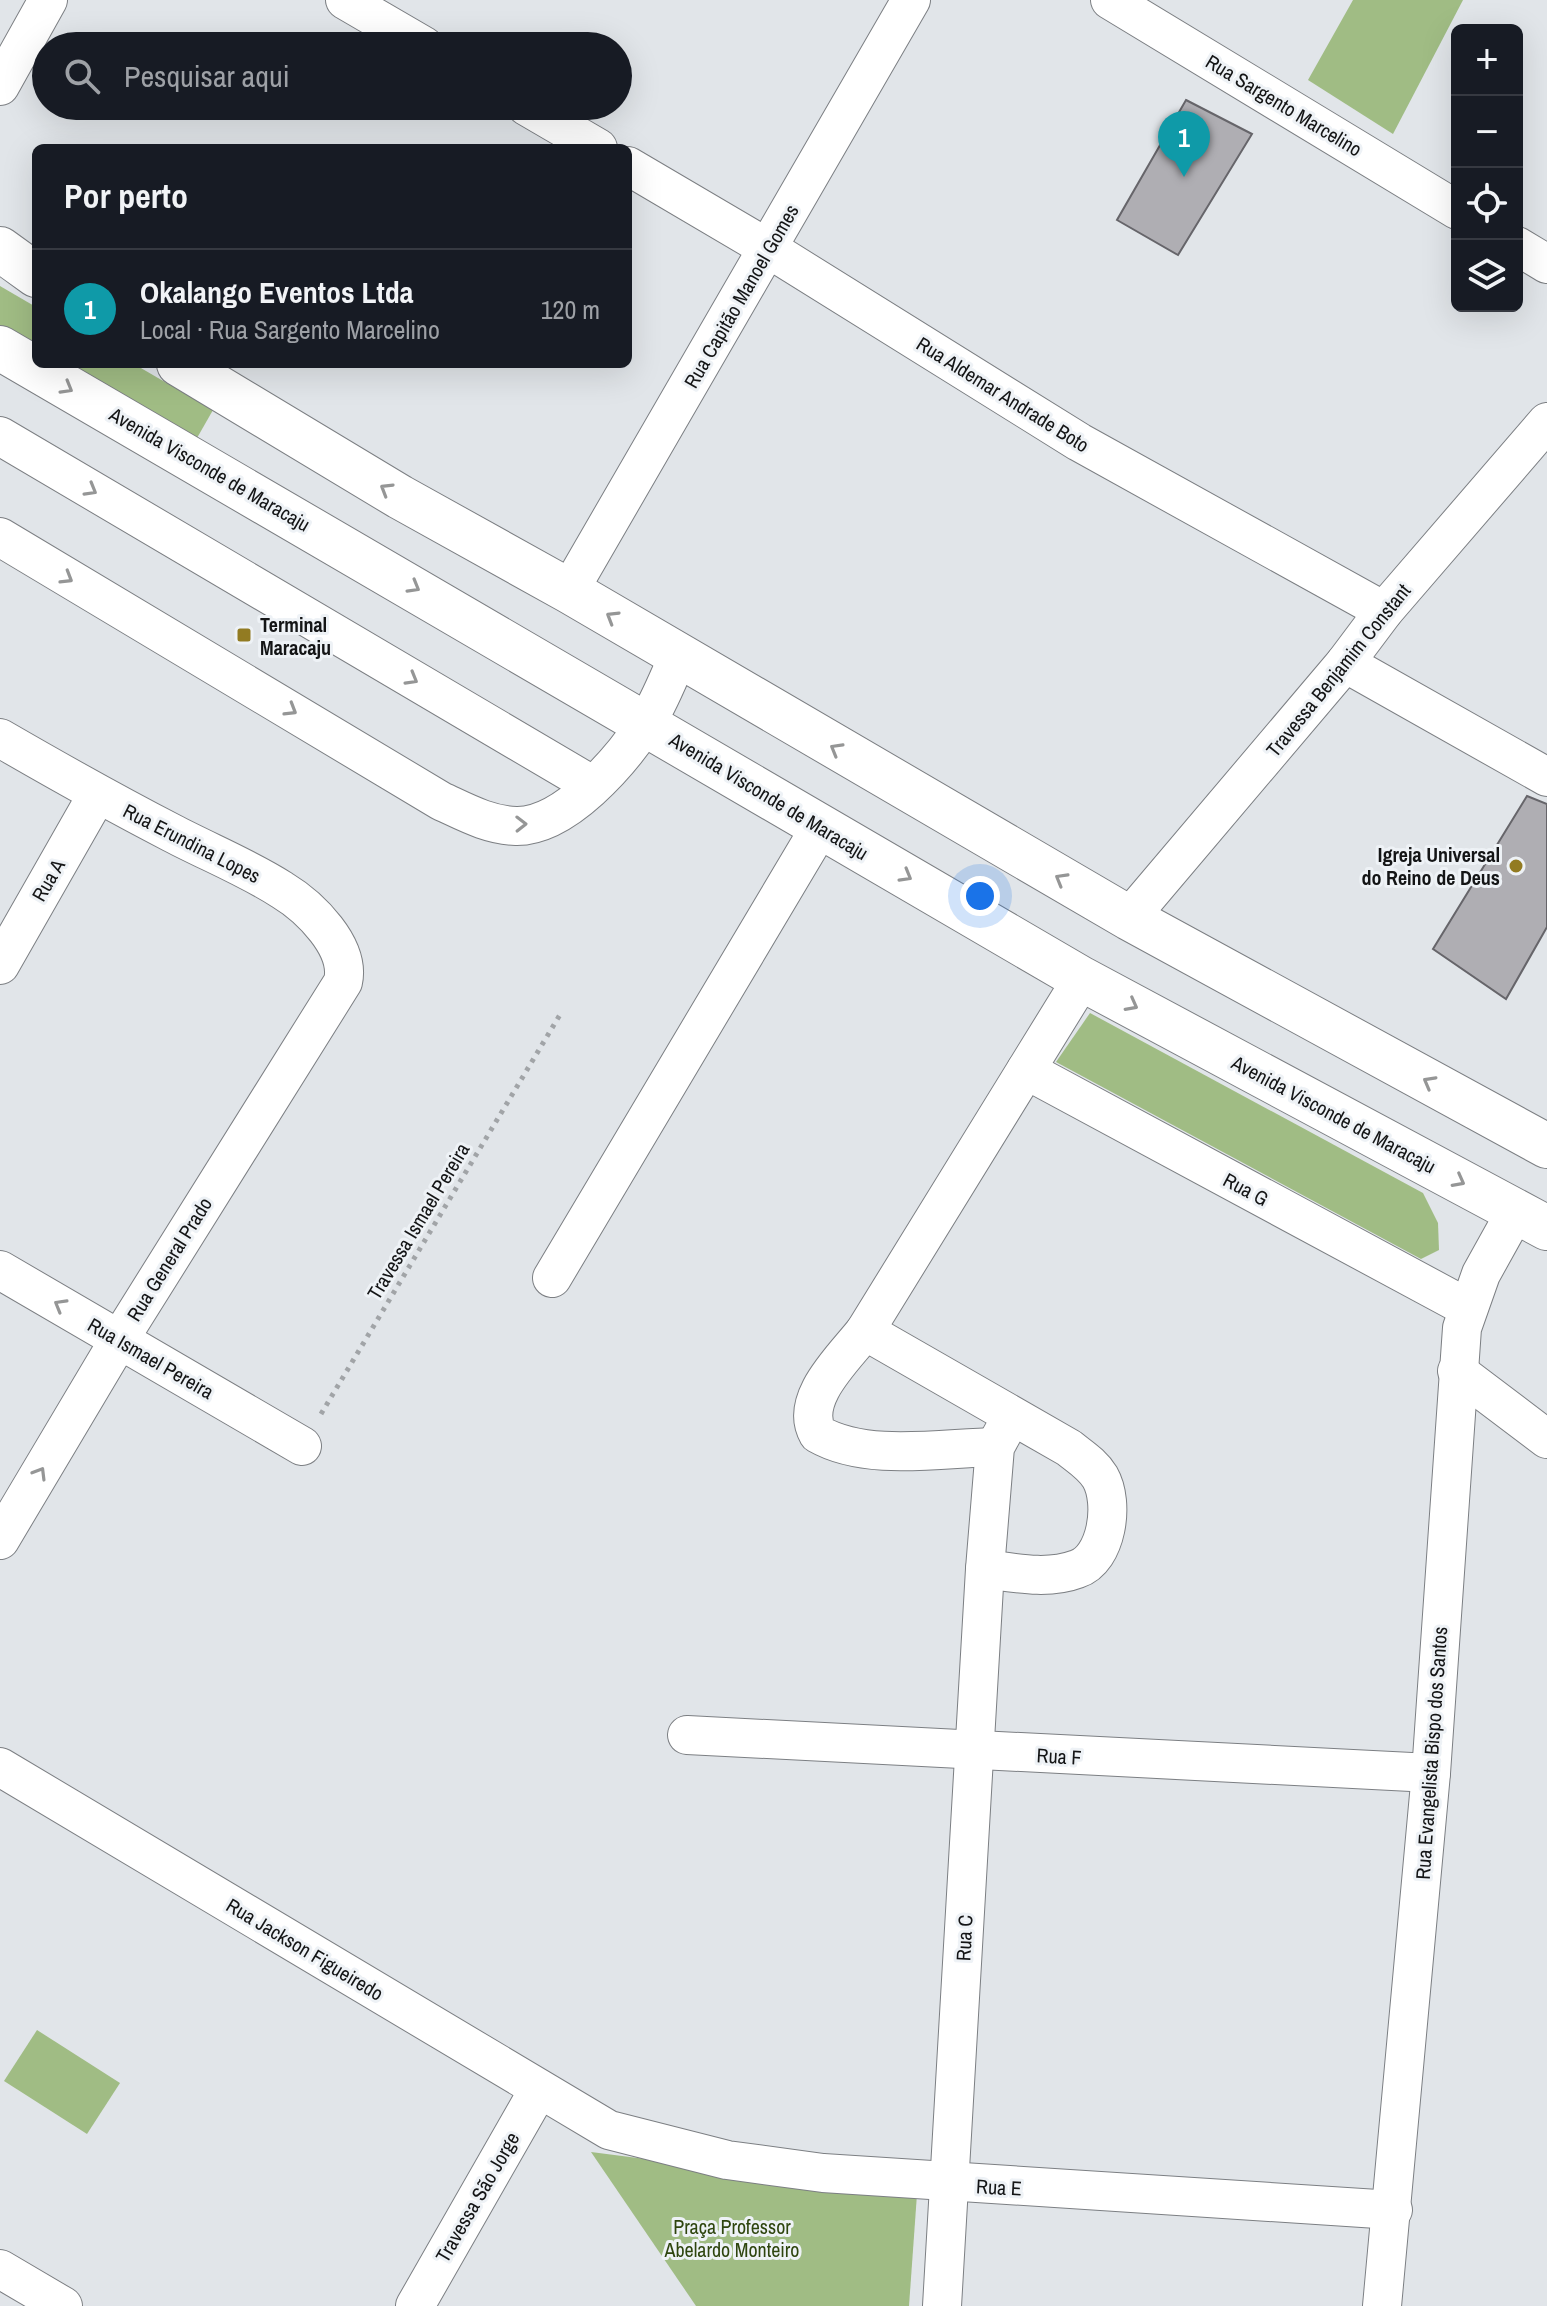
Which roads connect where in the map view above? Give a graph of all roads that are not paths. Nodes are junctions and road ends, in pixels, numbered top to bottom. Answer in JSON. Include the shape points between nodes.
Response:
{"nodes":[{"id":1,"x":48,"y":0,"type":"edge"},
{"id":2,"x":345,"y":0,"type":"edge"},
{"id":3,"x":911,"y":0,"type":"edge"},
{"id":4,"x":1110,"y":0,"type":"edge"},
{"id":5,"x":400,"y":32,"type":"edge"},
{"id":6,"x":0,"y":86,"type":"edge"},
{"id":7,"x":550,"y":120,"type":"edge"},
{"id":8,"x":591,"y":144,"type":"edge"},
{"id":9,"x":632,"y":168,"type":"edge"},
{"id":10,"x":1451,"y":206,"type":"edge"},
{"id":11,"x":0,"y":249,"type":"edge"},
{"id":12,"x":769,"y":249,"type":"junction"},
{"id":13,"x":1523,"y":250,"type":"edge"},
{"id":14,"x":1547,"y":264,"type":"edge"},
{"id":15,"x":0,"y":272,"type":"edge"},
{"id":16,"x":32,"y":275,"type":"edge"},
{"id":17,"x":32,"y":277,"type":"edge"},
{"id":18,"x":0,"y":348,"type":"edge"},
{"id":19,"x":32,"y":367,"type":"edge"},
{"id":20,"x":34,"y":368,"type":"edge"},
{"id":21,"x":186,"y":368,"type":"edge"},
{"id":22,"x":0,"y":436,"type":"edge"},
{"id":23,"x":1541,"y":441,"type":"edge"},
{"id":24,"x":0,"y":537,"type":"edge"},
{"id":25,"x":569,"y":591,"type":"junction"},
{"id":26,"x":1384,"y":611,"type":"junction"},
{"id":27,"x":678,"y":657,"type":"junction"},
{"id":28,"x":1345,"y":663,"type":"junction"},
{"id":29,"x":646,"y":723,"type":"junction"},
{"id":30,"x":0,"y":738,"type":"edge"},
{"id":31,"x":1547,"y":777,"type":"edge"},
{"id":32,"x":592,"y":785,"type":"junction"},
{"id":33,"x":97,"y":795,"type":"junction"},
{"id":34,"x":821,"y":826,"type":"junction"},
{"id":35,"x":1129,"y":918,"type":"junction"},
{"id":36,"x":0,"y":965,"type":"edge"},
{"id":37,"x":1082,"y":979,"type":"junction"},
{"id":38,"x":343,"y":982,"type":"joint"},
{"id":39,"x":1026,"y":1070,"type":"junction"},
{"id":40,"x":1547,"y":1146,"type":"edge"},
{"id":41,"x":1531,"y":1220,"type":"edge"},
{"id":42,"x":0,"y":1270,"type":"edge"},
{"id":43,"x":552,"y":1278,"type":"dead end"},
{"id":44,"x":1466,"y":1307,"type":"junction"},
{"id":45,"x":865,"y":1331,"type":"junction"},
{"id":46,"x":119,"y":1340,"type":"junction"},
{"id":47,"x":1457,"y":1371,"type":"junction"},
{"id":48,"x":1004,"y":1432,"type":"junction"},
{"id":49,"x":1547,"y":1439,"type":"edge"},
{"id":50,"x":302,"y":1446,"type":"road end"},
{"id":51,"x":0,"y":1540,"type":"edge"},
{"id":52,"x":985,"y":1569,"type":"junction"},
{"id":53,"x":687,"y":1735,"type":"dead end"},
{"id":54,"x":975,"y":1752,"type":"junction"},
{"id":55,"x":0,"y":1767,"type":"edge"},
{"id":56,"x":1431,"y":1773,"type":"junction"},
{"id":57,"x":539,"y":2089,"type":"junction"},
{"id":58,"x":609,"y":2130,"type":"joint"},
{"id":59,"x":949,"y":2184,"type":"junction"},
{"id":60,"x":1393,"y":2210,"type":"junction"},
{"id":61,"x":0,"y":2269,"type":"edge"},
{"id":62,"x":63,"y":2306,"type":"edge"},
{"id":63,"x":415,"y":2306,"type":"edge"},
{"id":64,"x":942,"y":2306,"type":"edge"},
{"id":65,"x":1382,"y":2306,"type":"edge"}],
"edges":[{"from":1,"to":6,"type":"street"},
{"from":2,"to":5,"type":"street"},
{"from":3,"to":12,"type":"street","name":"Rua Capitão Manoel Gomes"},
{"from":4,"to":10,"type":"street","name":"Rua Sargento Marcelino"},
{"from":7,"to":8,"type":"street"},
{"from":9,"to":12,"type":"street","name":"Rua Aldemar Andrade Boto"},
{"from":11,"to":16,"type":"main road"},
{"from":12,"to":25,"type":"street","name":"Rua Capitão Manoel Gomes"},
{"from":12,"to":26,"type":"street","name":"Rua Aldemar Andrade Boto","via":[[1079,442]]},
{"from":13,"to":14,"type":"street"},
{"from":15,"to":17,"type":"main road"},
{"from":18,"to":19,"type":"main road","name":"Avenida Visconde de Maracaju","one_way":true},
{"from":20,"to":29,"type":"main road","name":"Avenida Visconde de Maracaju","one_way":true},
{"from":25,"to":21,"type":"main road","one_way":true},
{"from":22,"to":32,"type":"street","one_way":true},
{"from":23,"to":26,"type":"street","name":"Travessa Benjamim Constant"},
{"from":24,"to":32,"type":"street","one_way":true,"via":[[475,818],[535,824],[563,812]]},
{"from":27,"to":25,"type":"main road","one_way":true},
{"from":26,"to":28,"type":"street","name":"Travessa Benjamim Constant"},
{"from":27,"to":29,"type":"street"},
{"from":35,"to":27,"type":"main road","one_way":true},
{"from":28,"to":31,"type":"street"},
{"from":28,"to":35,"type":"street","name":"Travessa Benjamim Constant"},
{"from":29,"to":32,"type":"street"},
{"from":29,"to":34,"type":"main road","name":"Avenida Visconde de Maracaju"},
{"from":30,"to":33,"type":"street","name":"Rua Erundina Lopes"},
{"from":33,"to":36,"type":"street","name":"Rua A"},
{"from":33,"to":38,"type":"street","name":"Rua Erundina Lopes","via":[[282,890],[306,909],[337,947],[343,958]]},
{"from":34,"to":37,"type":"main road","name":"Avenida Visconde de Maracaju","one_way":true},
{"from":34,"to":43,"type":"street"},
{"from":40,"to":35,"type":"main road","one_way":true},
{"from":37,"to":39,"type":"street"},
{"from":37,"to":41,"type":"main road","name":"Avenida Visconde de Maracaju","one_way":true},
{"from":38,"to":46,"type":"street","name":"Rua General Prado"},
{"from":39,"to":44,"type":"street","name":"Rua G"},
{"from":39,"to":45,"type":"street"},
{"from":41,"to":44,"type":"street","name":"Rua Evangelista Bispo dos Santos"},
{"from":46,"to":42,"type":"street","name":"Rua Ismael Pereira","one_way":true},
{"from":44,"to":47,"type":"street","name":"Rua Evangelista Bispo dos Santos"},
{"from":45,"to":48,"type":"street"},
{"from":45,"to":48,"type":"street","via":[[814,1401],[812,1418],[818,1434],[850,1446],[884,1450]]},
{"from":46,"to":50,"type":"street","name":"Rua Ismael Pereira"},
{"from":51,"to":46,"type":"street","name":"Rua General Prado","one_way":true},
{"from":47,"to":49,"type":"street"},
{"from":47,"to":56,"type":"street","name":"Rua Evangelista Bispo dos Santos"},
{"from":48,"to":52,"type":"street","name":"Rua C"},
{"from":48,"to":52,"type":"street","via":[[1088,1463],[1102,1480],[1106,1525],[1095,1559],[1079,1569],[1056,1574]]},
{"from":52,"to":54,"type":"street","name":"Rua C"},
{"from":53,"to":54,"type":"street","name":"Rua F"},
{"from":54,"to":56,"type":"street","name":"Rua F"},
{"from":54,"to":59,"type":"street","name":"Rua C"},
{"from":55,"to":57,"type":"street","name":"Rua Jackson Figueiredo"},
{"from":56,"to":60,"type":"street","name":"Rua Evangelista Bispo dos Santos"},
{"from":57,"to":58,"type":"street","name":"Rua Jackson Figueiredo"},
{"from":57,"to":63,"type":"street","name":"Travessa São Jorge"},
{"from":58,"to":59,"type":"street","name":"Rua E","via":[[727,2160]]},
{"from":59,"to":60,"type":"street","name":"Rua E"},
{"from":59,"to":64,"type":"street","name":"Rua C"},
{"from":60,"to":65,"type":"street","name":"Rua Evangelista Bispo dos Santos"},
{"from":61,"to":62,"type":"street"}]}
